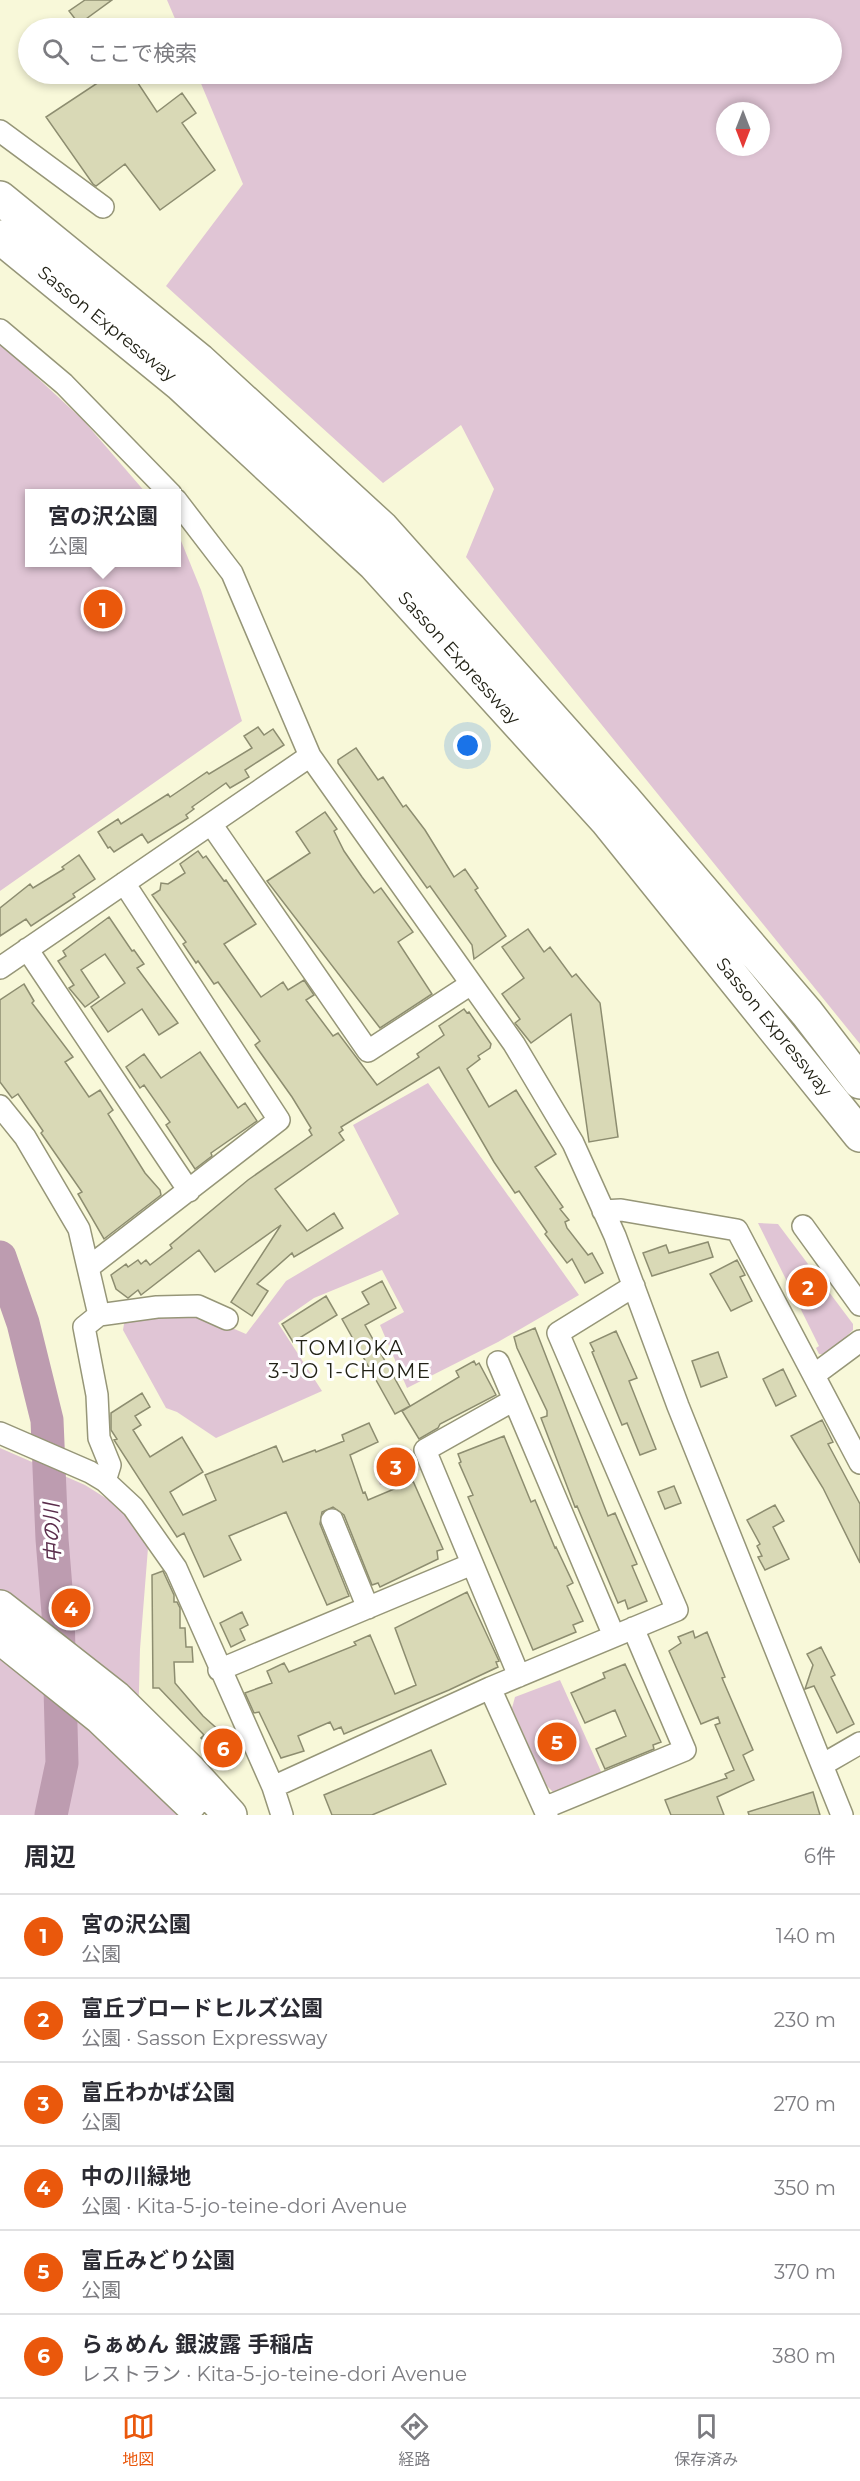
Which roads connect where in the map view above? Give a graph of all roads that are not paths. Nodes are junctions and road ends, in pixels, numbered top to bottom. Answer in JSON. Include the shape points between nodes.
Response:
{"nodes":[{"id":1,"x":0,"y":131,"type":"edge"},
{"id":2,"x":0,"y":198,"type":"edge"},
{"id":3,"x":103,"y":207,"type":"dead end"},
{"id":4,"x":0,"y":237,"type":"edge"},
{"id":5,"x":0,"y":330,"type":"edge"},
{"id":6,"x":166,"y":489,"type":"edge"},
{"id":7,"x":181,"y":505,"type":"edge"},
{"id":8,"x":310,"y":756,"type":"junction"},
{"id":9,"x":211,"y":824,"type":"junction"},
{"id":10,"x":123,"y":883,"type":"junction"},
{"id":11,"x":27,"y":949,"type":"junction"},
{"id":12,"x":0,"y":968,"type":"edge"},
{"id":13,"x":471,"y":984,"type":"junction"},
{"id":14,"x":860,"y":1082,"type":"edge"},
{"id":15,"x":0,"y":1106,"type":"edge"},
{"id":16,"x":860,"y":1135,"type":"edge"},
{"id":17,"x":189,"y":1191,"type":"junction"},
{"id":18,"x":603,"y":1211,"type":"junction"},
{"id":19,"x":803,"y":1226,"type":"dead end"},
{"id":20,"x":89,"y":1267,"type":"junction"},
{"id":21,"x":634,"y":1286,"type":"junction"},
{"id":22,"x":860,"y":1305,"type":"edge"},
{"id":23,"x":99,"y":1315,"type":"junction"},
{"id":24,"x":227,"y":1319,"type":"dead end"},
{"id":25,"x":860,"y":1341,"type":"edge"},
{"id":26,"x":498,"y":1362,"type":"dead end"},
{"id":27,"x":814,"y":1376,"type":"junction"},
{"id":28,"x":514,"y":1400,"type":"junction"},
{"id":29,"x":0,"y":1433,"type":"edge"},
{"id":30,"x":860,"y":1462,"type":"edge"},
{"id":31,"x":97,"y":1476,"type":"junction"},
{"id":32,"x":332,"y":1520,"type":"dead end"},
{"id":33,"x":472,"y":1564,"type":"junction"},
{"id":34,"x":368,"y":1608,"type":"junction"},
{"id":35,"x":8,"y":1627,"type":"edge"},
{"id":36,"x":624,"y":1632,"type":"junction"},
{"id":37,"x":219,"y":1670,"type":"junction"},
{"id":38,"x":519,"y":1676,"type":"junction"},
{"id":39,"x":490,"y":1688,"type":"junction"},
{"id":40,"x":108,"y":1708,"type":"junction"},
{"id":41,"x":860,"y":1743,"type":"edge"},
{"id":42,"x":822,"y":1765,"type":"junction"},
{"id":43,"x":273,"y":1787,"type":"junction"},
{"id":44,"x":546,"y":1811,"type":"edge"},
{"id":45,"x":201,"y":1815,"type":"edge"},
{"id":46,"x":230,"y":1815,"type":"edge"},
{"id":47,"x":282,"y":1815,"type":"edge"},
{"id":48,"x":842,"y":1815,"type":"edge"}],
"edges":[{"from":1,"to":3,"type":"street"},
{"from":2,"to":14,"type":"highway","name":"Sasson Expressway","via":[[199,360],[382,528],[624,799],[807,1013]]},
{"from":4,"to":16,"type":"highway","name":"Sasson Expressway","via":[[180,384],[374,564],[607,821]]},
{"from":5,"to":6,"type":"street","via":[[64,384]]},
{"from":7,"to":8,"type":"street","via":[[232,573]]},
{"from":8,"to":9,"type":"street"},
{"from":8,"to":13,"type":"street"},
{"from":9,"to":10,"type":"street"},
{"from":9,"to":13,"type":"street","via":[[368,1051]]},
{"from":10,"to":11,"type":"street"},
{"from":10,"to":17,"type":"street","via":[[279,1120]]},
{"from":11,"to":12,"type":"street"},
{"from":11,"to":17,"type":"street"},
{"from":13,"to":18,"type":"street","via":[[514,1044],[573,1143]]},
{"from":15,"to":20,"type":"street","via":[[25,1137],[79,1229]]},
{"from":17,"to":20,"type":"street"},
{"from":18,"to":21,"type":"street"},
{"from":18,"to":27,"type":"street","via":[[621,1210],[737,1230]]},
{"from":19,"to":22,"type":"street"},
{"from":20,"to":23,"type":"street"},
{"from":21,"to":36,"type":"street","via":[[558,1333],[677,1610]]},
{"from":21,"to":42,"type":"street"},
{"from":23,"to":24,"type":"street","via":[[198,1306]]},
{"from":23,"to":31,"type":"street","via":[[84,1327],[98,1395],[99,1438],[110,1465]]},
{"from":25,"to":27,"type":"street"},
{"from":26,"to":28,"type":"street"},
{"from":27,"to":30,"type":"street"},
{"from":28,"to":33,"type":"street","via":[[425,1450]]},
{"from":28,"to":36,"type":"street"},
{"from":29,"to":31,"type":"street"},
{"from":31,"to":37,"type":"street","via":[[133,1507],[177,1568]]},
{"from":32,"to":34,"type":"street"},
{"from":33,"to":34,"type":"street"},
{"from":33,"to":38,"type":"street"},
{"from":34,"to":37,"type":"street"},
{"from":35,"to":40,"type":"highway"},
{"from":36,"to":38,"type":"street"},
{"from":36,"to":44,"type":"street","via":[[685,1750]]},
{"from":37,"to":43,"type":"street"},
{"from":38,"to":39,"type":"street"},
{"from":39,"to":43,"type":"street"},
{"from":39,"to":44,"type":"street"},
{"from":40,"to":45,"type":"highway"},
{"from":40,"to":46,"type":"highway","via":[[190,1771]]},
{"from":41,"to":42,"type":"street"},
{"from":42,"to":48,"type":"street"},
{"from":43,"to":47,"type":"street"}]}
